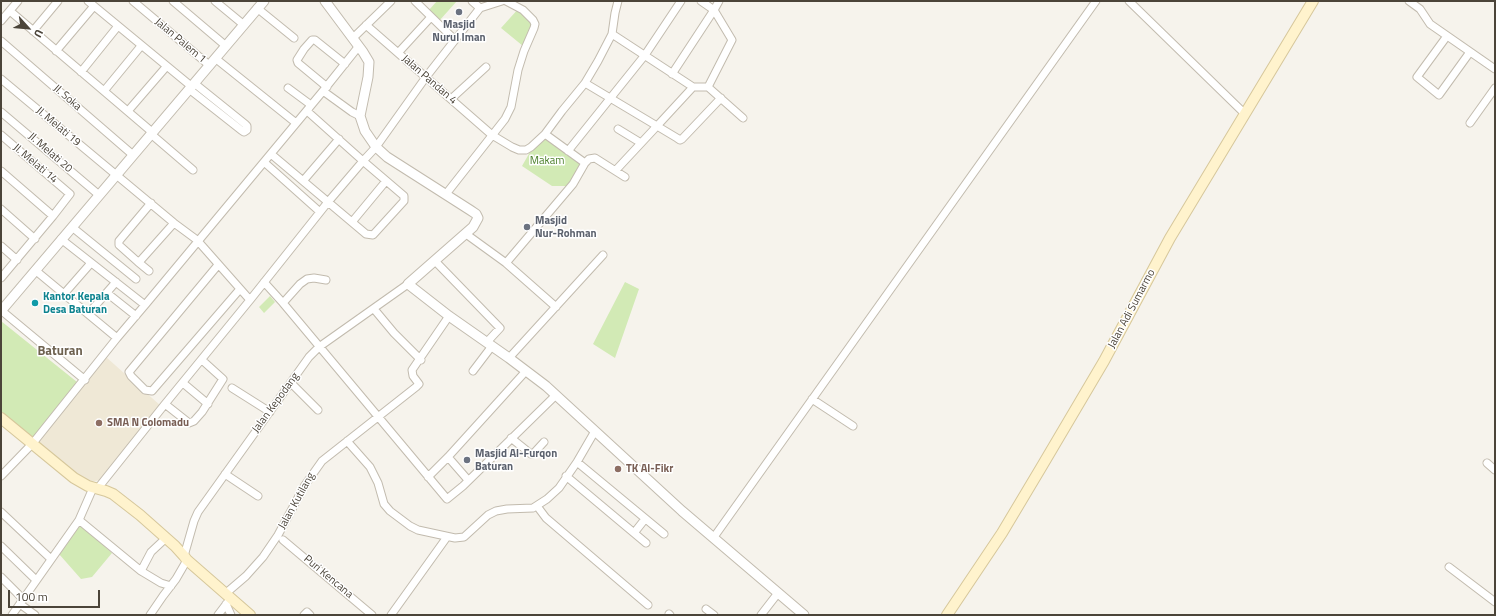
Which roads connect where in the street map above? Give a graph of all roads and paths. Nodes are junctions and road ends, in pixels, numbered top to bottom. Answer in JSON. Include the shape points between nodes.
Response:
{"nodes":[{"id":1,"x":18,"y":1,"type":"edge"},
{"id":2,"x":58,"y":1,"type":"edge"},
{"id":3,"x":88,"y":1,"type":"edge"},
{"id":4,"x":133,"y":1,"type":"edge"},
{"id":5,"x":173,"y":1,"type":"edge"},
{"id":6,"x":215,"y":1,"type":"edge"},
{"id":7,"x":264,"y":1,"type":"edge"},
{"id":8,"x":325,"y":1,"type":"edge"},
{"id":9,"x":390,"y":1,"type":"edge"},
{"id":10,"x":414,"y":1,"type":"edge"},
{"id":11,"x":472,"y":1,"type":"edge"},
{"id":12,"x":502,"y":1,"type":"edge"},
{"id":13,"x":506,"y":1,"type":"edge"},
{"id":14,"x":618,"y":1,"type":"edge"},
{"id":15,"x":681,"y":1,"type":"edge"},
{"id":16,"x":701,"y":1,"type":"edge"},
{"id":17,"x":719,"y":1,"type":"edge"},
{"id":18,"x":1096,"y":1,"type":"edge"},
{"id":19,"x":1129,"y":1,"type":"edge"},
{"id":20,"x":1313,"y":1,"type":"edge"},
{"id":21,"x":1409,"y":1,"type":"edge"},
{"id":22,"x":94,"y":6,"type":"junction"},
{"id":23,"x":257,"y":8,"type":"junction"},
{"id":24,"x":480,"y":8,"type":"junction"},
{"id":25,"x":714,"y":10,"type":"junction"},
{"id":26,"x":10,"y":11,"type":"junction"},
{"id":27,"x":431,"y":17,"type":"junction"},
{"id":28,"x":1,"y":21,"type":"edge"},
{"id":29,"x":244,"y":25,"type":"junction"},
{"id":30,"x":366,"y":25,"type":"junction"},
{"id":31,"x":118,"y":26,"type":"junction"},
{"id":32,"x":33,"y":31,"type":"junction"},
{"id":33,"x":612,"y":34,"type":"junction"},
{"id":34,"x":1448,"y":36,"type":"junction"},
{"id":35,"x":294,"y":38,"type":"dead end"},
{"id":36,"x":455,"y":40,"type":"junction"},
{"id":37,"x":1,"y":41,"type":"edge"},
{"id":38,"x":356,"y":42,"type":"junction"},
{"id":39,"x":141,"y":46,"type":"junction"},
{"id":40,"x":226,"y":46,"type":"junction"},
{"id":41,"x":56,"y":51,"type":"junction"},
{"id":42,"x":1470,"y":52,"type":"junction"},
{"id":43,"x":398,"y":53,"type":"junction"},
{"id":44,"x":645,"y":55,"type":"junction"},
{"id":45,"x":212,"y":61,"type":"junction"},
{"id":46,"x":345,"y":64,"type":"junction"},
{"id":47,"x":166,"y":66,"type":"junction"},
{"id":48,"x":486,"y":67,"type":"dead end"},
{"id":49,"x":1495,"y":69,"type":"edge"},
{"id":50,"x":81,"y":72,"type":"junction"},
{"id":51,"x":672,"y":74,"type":"junction"},
{"id":52,"x":426,"y":77,"type":"junction"},
{"id":53,"x":1,"y":79,"type":"edge"},
{"id":54,"x":585,"y":83,"type":"junction"},
{"id":55,"x":191,"y":86,"type":"junction"},
{"id":56,"x":693,"y":87,"type":"junction"},
{"id":57,"x":708,"y":87,"type":"junction"},
{"id":58,"x":288,"y":88,"type":"dead end"},
{"id":59,"x":1495,"y":88,"type":"edge"},
{"id":60,"x":325,"y":89,"type":"junction"},
{"id":61,"x":104,"y":91,"type":"junction"},
{"id":62,"x":721,"y":98,"type":"junction"},
{"id":63,"x":451,"y":99,"type":"junction"},
{"id":64,"x":610,"y":99,"type":"junction"},
{"id":65,"x":309,"y":108,"type":"junction"},
{"id":66,"x":128,"y":111,"type":"junction"},
{"id":67,"x":228,"y":111,"type":"junction"},
{"id":68,"x":1,"y":112,"type":"edge"},
{"id":69,"x":1244,"y":113,"type":"junction"},
{"id":70,"x":360,"y":116,"type":"junction"},
{"id":71,"x":223,"y":117,"type":"junction"},
{"id":72,"x":744,"y":118,"type":"dead end"},
{"id":73,"x":296,"y":123,"type":"junction"},
{"id":74,"x":1470,"y":124,"type":"dead end"},
{"id":75,"x":657,"y":126,"type":"junction"},
{"id":76,"x":618,"y":129,"type":"dead end"},
{"id":77,"x":152,"y":133,"type":"junction"},
{"id":78,"x":545,"y":134,"type":"junction"},
{"id":79,"x":1,"y":135,"type":"edge"},
{"id":80,"x":492,"y":135,"type":"junction"},
{"id":81,"x":339,"y":140,"type":"junction"},
{"id":82,"x":641,"y":143,"type":"junction"},
{"id":83,"x":376,"y":147,"type":"junction"},
{"id":84,"x":568,"y":151,"type":"junction"},
{"id":85,"x":133,"y":154,"type":"junction"},
{"id":86,"x":271,"y":154,"type":"junction"},
{"id":87,"x":363,"y":161,"type":"junction"},
{"id":88,"x":264,"y":162,"type":"junction"},
{"id":89,"x":584,"y":163,"type":"junction"},
{"id":90,"x":192,"y":170,"type":"dead end"},
{"id":91,"x":616,"y":170,"type":"junction"},
{"id":92,"x":1,"y":171,"type":"edge"},
{"id":93,"x":116,"y":175,"type":"junction"},
{"id":94,"x":625,"y":177,"type":"dead end"},
{"id":95,"x":303,"y":181,"type":"junction"},
{"id":96,"x":386,"y":181,"type":"junction"},
{"id":97,"x":446,"y":194,"type":"junction"},
{"id":98,"x":98,"y":195,"type":"junction"},
{"id":99,"x":328,"y":202,"type":"junction"},
{"id":100,"x":151,"y":203,"type":"junction"},
{"id":101,"x":1,"y":209,"type":"edge"},
{"id":102,"x":320,"y":212,"type":"junction"},
{"id":103,"x":54,"y":216,"type":"junction"},
{"id":104,"x":352,"y":222,"type":"junction"},
{"id":105,"x":174,"y":223,"type":"junction"},
{"id":106,"x":72,"y":227,"type":"junction"},
{"id":107,"x":466,"y":234,"type":"junction"},
{"id":108,"x":35,"y":238,"type":"junction"},
{"id":109,"x":61,"y":239,"type":"junction"},
{"id":110,"x":197,"y":240,"type":"junction"},
{"id":111,"x":1,"y":246,"type":"edge"},
{"id":112,"x":603,"y":255,"type":"dead end"},
{"id":113,"x":17,"y":260,"type":"junction"},
{"id":114,"x":435,"y":261,"type":"junction"},
{"id":115,"x":138,"y":262,"type":"junction"},
{"id":116,"x":91,"y":263,"type":"junction"},
{"id":117,"x":506,"y":263,"type":"junction"},
{"id":118,"x":218,"y":265,"type":"junction"},
{"id":119,"x":35,"y":270,"type":"junction"},
{"id":120,"x":149,"y":271,"type":"dead end"},
{"id":121,"x":1,"y":278,"type":"edge"},
{"id":122,"x":136,"y":279,"type":"dead end"},
{"id":123,"x":326,"y":280,"type":"dead end"},
{"id":124,"x":116,"y":282,"type":"junction"},
{"id":125,"x":264,"y":282,"type":"junction"},
{"id":126,"x":408,"y":284,"type":"junction"},
{"id":127,"x":240,"y":289,"type":"junction"},
{"id":128,"x":107,"y":293,"type":"junction"},
{"id":129,"x":63,"y":295,"type":"junction"},
{"id":130,"x":250,"y":300,"type":"junction"},
{"id":131,"x":281,"y":301,"type":"junction"},
{"id":132,"x":145,"y":305,"type":"junction"},
{"id":133,"x":556,"y":307,"type":"junction"},
{"id":134,"x":374,"y":309,"type":"junction"},
{"id":135,"x":1,"y":311,"type":"edge"},
{"id":136,"x":88,"y":314,"type":"junction"},
{"id":137,"x":136,"y":316,"type":"junction"},
{"id":138,"x":449,"y":316,"type":"junction"},
{"id":139,"x":117,"y":338,"type":"junction"},
{"id":140,"x":489,"y":344,"type":"junction"},
{"id":141,"x":320,"y":347,"type":"junction"},
{"id":142,"x":509,"y":358,"type":"junction"},
{"id":143,"x":202,"y":360,"type":"junction"},
{"id":144,"x":421,"y":360,"type":"junction"},
{"id":145,"x":473,"y":371,"type":"dead end"},
{"id":146,"x":526,"y":371,"type":"junction"},
{"id":147,"x":85,"y":380,"type":"junction"},
{"id":148,"x":183,"y":383,"type":"junction"},
{"id":149,"x":291,"y":383,"type":"junction"},
{"id":150,"x":232,"y":388,"type":"dead end"},
{"id":151,"x":556,"y":395,"type":"junction"},
{"id":152,"x":812,"y":399,"type":"junction"},
{"id":153,"x":165,"y":404,"type":"junction"},
{"id":154,"x":208,"y":404,"type":"junction"},
{"id":155,"x":318,"y":410,"type":"dead end"},
{"id":156,"x":270,"y":412,"type":"junction"},
{"id":157,"x":378,"y":416,"type":"junction"},
{"id":158,"x":1,"y":418,"type":"edge"},
{"id":159,"x":853,"y":426,"type":"dead end"},
{"id":160,"x":595,"y":431,"type":"junction"},
{"id":161,"x":510,"y":438,"type":"junction"},
{"id":162,"x":347,"y":441,"type":"junction"},
{"id":163,"x":544,"y":442,"type":"dead end"},
{"id":164,"x":32,"y":443,"type":"junction"},
{"id":165,"x":448,"y":457,"type":"junction"},
{"id":166,"x":577,"y":462,"type":"junction"},
{"id":167,"x":1487,"y":464,"type":"dead end"},
{"id":168,"x":1495,"y":470,"type":"edge"},
{"id":169,"x":225,"y":474,"type":"junction"},
{"id":170,"x":1,"y":476,"type":"edge"},
{"id":171,"x":566,"y":476,"type":"junction"},
{"id":172,"x":428,"y":477,"type":"junction"},
{"id":173,"x":468,"y":480,"type":"junction"},
{"id":174,"x":96,"y":488,"type":"junction"},
{"id":175,"x":258,"y":496,"type":"dead end"},
{"id":176,"x":537,"y":506,"type":"junction"},
{"id":177,"x":1,"y":512,"type":"edge"},
{"id":178,"x":645,"y":519,"type":"junction"},
{"id":179,"x":79,"y":520,"type":"junction"},
{"id":180,"x":634,"y":533,"type":"junction"},
{"id":181,"x":664,"y":534,"type":"dead end"},
{"id":182,"x":447,"y":537,"type":"junction"},
{"id":183,"x":714,"y":537,"type":"junction"},
{"id":184,"x":166,"y":538,"type":"junction"},
{"id":185,"x":283,"y":540,"type":"dead end"},
{"id":186,"x":646,"y":542,"type":"dead end"},
{"id":187,"x":1,"y":546,"type":"edge"},
{"id":188,"x":182,"y":553,"type":"junction"},
{"id":189,"x":51,"y":559,"type":"junction"},
{"id":190,"x":1449,"y":567,"type":"dead end"},
{"id":191,"x":141,"y":570,"type":"junction"},
{"id":192,"x":1,"y":577,"type":"edge"},
{"id":193,"x":36,"y":580,"type":"junction"},
{"id":194,"x":167,"y":584,"type":"junction"},
{"id":195,"x":778,"y":593,"type":"junction"},
{"id":196,"x":227,"y":599,"type":"junction"},
{"id":197,"x":21,"y":601,"type":"junction"},
{"id":198,"x":1495,"y":602,"type":"edge"},
{"id":199,"x":648,"y":605,"type":"dead end"},
{"id":200,"x":706,"y":609,"type":"dead end"},
{"id":201,"x":12,"y":615,"type":"edge"},
{"id":202,"x":35,"y":615,"type":"edge"},
{"id":203,"x":150,"y":615,"type":"edge"},
{"id":204,"x":218,"y":615,"type":"edge"},
{"id":205,"x":231,"y":615,"type":"edge"},
{"id":206,"x":250,"y":615,"type":"edge"},
{"id":207,"x":304,"y":615,"type":"edge"},
{"id":208,"x":310,"y":615,"type":"edge"},
{"id":209,"x":372,"y":615,"type":"edge"},
{"id":210,"x":391,"y":615,"type":"edge"},
{"id":211,"x":714,"y":615,"type":"edge"},
{"id":212,"x":761,"y":615,"type":"edge"},
{"id":213,"x":804,"y":615,"type":"edge"},
{"id":214,"x":947,"y":615,"type":"edge"}],
"edges":[{"from":1,"to":26,"type":"street"},
{"from":2,"to":32,"type":"street"},
{"from":3,"to":22,"type":"street"},
{"from":4,"to":45,"type":"street","name":"Jalan Palem 1"},
{"from":5,"to":40,"type":"street"},
{"from":6,"to":29,"type":"street"},
{"from":7,"to":23,"type":"street"},
{"from":8,"to":38,"type":"street"},
{"from":9,"to":30,"type":"street"},
{"from":10,"to":27,"type":"street"},
{"from":11,"to":24,"type":"street"},
{"from":12,"to":24,"type":"street"},
{"from":13,"to":80,"type":"street","via":[[517,5],[530,15],[534,20],[534,28],[521,59],[511,107]]},
{"from":14,"to":33,"type":"street"},
{"from":15,"to":44,"type":"street"},
{"from":16,"to":25,"type":"street"},
{"from":17,"to":25,"type":"street"},
{"from":18,"to":152,"type":"street"},
{"from":19,"to":69,"type":"street"},
{"from":20,"to":69,"type":"main road","name":"Jalan Adi Sumarmo"},
{"from":21,"to":34,"type":"street","via":[[1420,10],[1428,22]]},
{"from":22,"to":31,"type":"street"},
{"from":22,"to":41,"type":"street"},
{"from":23,"to":29,"type":"street"},
{"from":23,"to":35,"type":"street"},
{"from":24,"to":36,"type":"street"},
{"from":25,"to":51,"type":"street"},
{"from":25,"to":57,"type":"street","via":[[732,40]]},
{"from":26,"to":28,"type":"street"},
{"from":26,"to":32,"type":"street"},
{"from":27,"to":36,"type":"street"},
{"from":27,"to":43,"type":"street"},
{"from":29,"to":40,"type":"street"},
{"from":30,"to":38,"type":"street"},
{"from":30,"to":43,"type":"street","name":"Jalan Pandan 4"},
{"from":31,"to":39,"type":"street"},
{"from":31,"to":50,"type":"street"},
{"from":32,"to":41,"type":"street"},
{"from":33,"to":44,"type":"street"},
{"from":33,"to":54,"type":"street"},
{"from":34,"to":42,"type":"street"},
{"from":34,"to":42,"type":"street","via":[[1417,78],[1439,94]]},
{"from":36,"to":52,"type":"street"},
{"from":37,"to":85,"type":"street","name":"Jl. Soka"},
{"from":38,"to":46,"type":"street"},
{"from":38,"to":70,"type":"street","via":[[367,58],[369,67]]},
{"from":39,"to":47,"type":"street"},
{"from":39,"to":61,"type":"street"},
{"from":40,"to":45,"type":"street"},
{"from":41,"to":50,"type":"street"},
{"from":42,"to":49,"type":"street"},
{"from":43,"to":52,"type":"street","name":"Jalan Pandan 4"},
{"from":44,"to":51,"type":"street"},
{"from":44,"to":64,"type":"street"},
{"from":45,"to":55,"type":"street"},
{"from":45,"to":73,"type":"street","name":"Jalan Palem 1"},
{"from":46,"to":60,"type":"street"},
{"from":46,"to":60,"type":"street","via":[[315,40],[304,49],[297,60],[298,63]]},
{"from":47,"to":55,"type":"street"},
{"from":47,"to":66,"type":"street"},
{"from":48,"to":63,"type":"street"},
{"from":50,"to":61,"type":"street"},
{"from":51,"to":56,"type":"street"},
{"from":52,"to":63,"type":"street","name":"Jalan Pandan 4"},
{"from":52,"to":83,"type":"street"},
{"from":53,"to":93,"type":"street","name":"Jl. Melati 19"},
{"from":54,"to":64,"type":"street"},
{"from":54,"to":78,"type":"street"},
{"from":55,"to":67,"type":"street"},
{"from":55,"to":71,"type":"street"},
{"from":55,"to":77,"type":"street"},
{"from":56,"to":57,"type":"street"},
{"from":56,"to":75,"type":"street"},
{"from":57,"to":62,"type":"street"},
{"from":58,"to":65,"type":"street"},
{"from":59,"to":74,"type":"street"},
{"from":60,"to":65,"type":"street"},
{"from":60,"to":70,"type":"street"},
{"from":61,"to":66,"type":"street"},
{"from":62,"to":72,"type":"street"},
{"from":62,"to":75,"type":"street","via":[[682,139]]},
{"from":63,"to":80,"type":"street","name":"Jalan Pandan 4"},
{"from":64,"to":75,"type":"street"},
{"from":64,"to":84,"type":"street"},
{"from":65,"to":73,"type":"street"},
{"from":65,"to":81,"type":"street"},
{"from":66,"to":77,"type":"street"},
{"from":67,"to":71,"type":"street"},
{"from":67,"to":71,"type":"street","via":[[247,126],[247,130],[244,132]]},
{"from":68,"to":98,"type":"street","name":"Jl. Melati 20"},
{"from":69,"to":214,"type":"main road","name":"Jalan Adi Sumarmo","via":[[1170,238],[1104,362],[997,539]]},
{"from":70,"to":83,"type":"street","via":[[365,131]]},
{"from":73,"to":86,"type":"street"},
{"from":75,"to":82,"type":"street"},
{"from":76,"to":82,"type":"street"},
{"from":77,"to":85,"type":"street"},
{"from":77,"to":90,"type":"street"},
{"from":78,"to":80,"type":"street","name":"Jalan Pandan 4","via":[[526,150],[512,147]]},
{"from":78,"to":84,"type":"street"},
{"from":79,"to":103,"type":"street","name":"Jl. Melati 14","via":[[70,193]]},
{"from":80,"to":97,"type":"street"},
{"from":81,"to":87,"type":"street"},
{"from":81,"to":95,"type":"street"},
{"from":82,"to":91,"type":"street"},
{"from":83,"to":87,"type":"street"},
{"from":83,"to":97,"type":"street","via":[[386,157]]},
{"from":84,"to":89,"type":"street"},
{"from":85,"to":93,"type":"street"},
{"from":86,"to":88,"type":"street"},
{"from":86,"to":95,"type":"street"},
{"from":87,"to":96,"type":"street"},
{"from":87,"to":99,"type":"street"},
{"from":88,"to":102,"type":"street"},
{"from":88,"to":110,"type":"street"},
{"from":89,"to":91,"type":"street","via":[[595,158]]},
{"from":89,"to":117,"type":"street","via":[[573,184]]},
{"from":91,"to":94,"type":"street"},
{"from":92,"to":103,"type":"street"},
{"from":93,"to":98,"type":"street"},
{"from":93,"to":100,"type":"street","name":"Jl. Melati 19"},
{"from":95,"to":99,"type":"street"},
{"from":96,"to":104,"type":"street"},
{"from":96,"to":104,"type":"street","via":[[404,196],[404,201],[373,235],[366,234]]},
{"from":97,"to":107,"type":"street","via":[[476,214],[476,223]]},
{"from":98,"to":106,"type":"street"},
{"from":99,"to":102,"type":"street"},
{"from":99,"to":104,"type":"street"},
{"from":100,"to":105,"type":"street","name":"Jl. Melati 19"},
{"from":100,"to":115,"type":"street","via":[[119,241]]},
{"from":101,"to":108,"type":"street"},
{"from":102,"to":125,"type":"street"},
{"from":103,"to":108,"type":"street"},
{"from":105,"to":110,"type":"street","name":"Jl. Melati 19"},
{"from":105,"to":115,"type":"street"},
{"from":106,"to":109,"type":"street"},
{"from":106,"to":122,"type":"street"},
{"from":107,"to":114,"type":"street"},
{"from":107,"to":117,"type":"street"},
{"from":108,"to":113,"type":"street"},
{"from":109,"to":116,"type":"street"},
{"from":109,"to":119,"type":"street"},
{"from":110,"to":118,"type":"street","name":"Jl. Melati 19"},
{"from":110,"to":132,"type":"street"},
{"from":111,"to":113,"type":"street"},
{"from":112,"to":133,"type":"street"},
{"from":113,"to":121,"type":"street"},
{"from":114,"to":126,"type":"street"},
{"from":114,"to":140,"type":"street","via":[[499,327]]},
{"from":115,"to":120,"type":"street"},
{"from":116,"to":124,"type":"street"},
{"from":116,"to":129,"type":"street"},
{"from":117,"to":133,"type":"street"},
{"from":118,"to":127,"type":"street","name":"Jl. Melati 19"},
{"from":118,"to":127,"type":"street","via":[[129,372],[131,376],[145,390],[152,391]]},
{"from":119,"to":129,"type":"street"},
{"from":119,"to":135,"type":"street"},
{"from":123,"to":131,"type":"street","via":[[314,278],[303,281]]},
{"from":124,"to":128,"type":"street"},
{"from":124,"to":132,"type":"street"},
{"from":125,"to":130,"type":"street"},
{"from":125,"to":131,"type":"street"},
{"from":126,"to":134,"type":"street","name":"Jalan Kepodang"},
{"from":126,"to":138,"type":"street"},
{"from":127,"to":130,"type":"street","name":"Jl. Melati 19"},
{"from":128,"to":136,"type":"street"},
{"from":128,"to":137,"type":"street"},
{"from":129,"to":136,"type":"street"},
{"from":130,"to":143,"type":"street"},
{"from":131,"to":141,"type":"street"},
{"from":132,"to":137,"type":"street"},
{"from":133,"to":142,"type":"street"},
{"from":134,"to":141,"type":"street","name":"Jalan Kepodang"},
{"from":134,"to":144,"type":"street"},
{"from":135,"to":147,"type":"street"},
{"from":136,"to":139,"type":"street"},
{"from":137,"to":139,"type":"street"},
{"from":138,"to":140,"type":"street"},
{"from":138,"to":144,"type":"street"},
{"from":139,"to":147,"type":"street"},
{"from":140,"to":142,"type":"street"},
{"from":140,"to":145,"type":"street"},
{"from":141,"to":149,"type":"street","name":"Jalan Kepodang","via":[[309,357]]},
{"from":141,"to":157,"type":"street"},
{"from":142,"to":146,"type":"street"},
{"from":143,"to":148,"type":"street"},
{"from":143,"to":154,"type":"street","via":[[224,379]]},
{"from":144,"to":157,"type":"street","name":"Jalan Kutilang","via":[[411,374],[418,383],[416,387]]},
{"from":146,"to":151,"type":"street"},
{"from":146,"to":165,"type":"street"},
{"from":147,"to":164,"type":"street"},
{"from":148,"to":153,"type":"street"},
{"from":148,"to":154,"type":"street"},
{"from":149,"to":155,"type":"street"},
{"from":149,"to":156,"type":"street","name":"Jalan Kepodang"},
{"from":150,"to":156,"type":"street"},
{"from":151,"to":160,"type":"street"},
{"from":151,"to":161,"type":"street"},
{"from":152,"to":159,"type":"street"},
{"from":152,"to":183,"type":"street"},
{"from":153,"to":154,"type":"street","via":[[191,423]]},
{"from":153,"to":174,"type":"street"},
{"from":156,"to":169,"type":"street","name":"Jalan Kepodang"},
{"from":157,"to":162,"type":"street","name":"Jalan Kutilang"},
{"from":157,"to":172,"type":"street"},
{"from":158,"to":164,"type":"main road"},
{"from":160,"to":166,"type":"street"},
{"from":160,"to":183,"type":"street","via":[[629,464]]},
{"from":161,"to":163,"type":"street","via":[[530,454]]},
{"from":161,"to":173,"type":"street"},
{"from":162,"to":182,"type":"street","via":[[374,473],[384,504],[390,511],[418,530]]},
{"from":162,"to":196,"type":"street","name":"Jalan Kutilang","via":[[316,468],[278,535]]},
{"from":164,"to":170,"type":"street"},
{"from":164,"to":174,"type":"main road","via":[[74,478]]},
{"from":165,"to":172,"type":"street"},
{"from":165,"to":173,"type":"street"},
{"from":166,"to":171,"type":"street"},
{"from":166,"to":178,"type":"street"},
{"from":167,"to":168,"type":"street"},
{"from":169,"to":175,"type":"street"},
{"from":169,"to":188,"type":"street","name":"Jalan Kepodang","via":[[203,504]]},
{"from":171,"to":176,"type":"street","via":[[554,494]]},
{"from":171,"to":180,"type":"street"},
{"from":172,"to":173,"type":"street","via":[[447,499]]},
{"from":174,"to":179,"type":"street"},
{"from":174,"to":184,"type":"main road","via":[[113,494]]},
{"from":176,"to":182,"type":"street","via":[[496,511],[484,518],[464,537]]},
{"from":176,"to":199,"type":"street","via":[[546,518]]},
{"from":177,"to":189,"type":"street"},
{"from":178,"to":180,"type":"street"},
{"from":178,"to":181,"type":"street"},
{"from":179,"to":189,"type":"street"},
{"from":179,"to":191,"type":"street"},
{"from":180,"to":186,"type":"street"},
{"from":182,"to":210,"type":"street"},
{"from":183,"to":195,"type":"street"},
{"from":184,"to":188,"type":"main road"},
{"from":184,"to":191,"type":"street","via":[[151,552]]},
{"from":185,"to":209,"type":"street","name":"Puri Kencana"},
{"from":187,"to":193,"type":"street"},
{"from":188,"to":194,"type":"street","name":"Jalan Kepodang"},
{"from":188,"to":196,"type":"main road"},
{"from":189,"to":193,"type":"street"},
{"from":190,"to":198,"type":"street"},
{"from":191,"to":194,"type":"street"},
{"from":192,"to":197,"type":"street"},
{"from":193,"to":197,"type":"street"},
{"from":194,"to":203,"type":"street","name":"Jalan Kepodang"},
{"from":195,"to":212,"type":"street"},
{"from":195,"to":213,"type":"street"},
{"from":196,"to":204,"type":"street","name":"Jalan Kutilang"},
{"from":196,"to":205,"type":"street"},
{"from":196,"to":206,"type":"main road"},
{"from":197,"to":201,"type":"street"},
{"from":197,"to":202,"type":"street"},
{"from":200,"to":211,"type":"street"},
{"from":207,"to":208,"type":"street","via":[[307,612]]}]}
